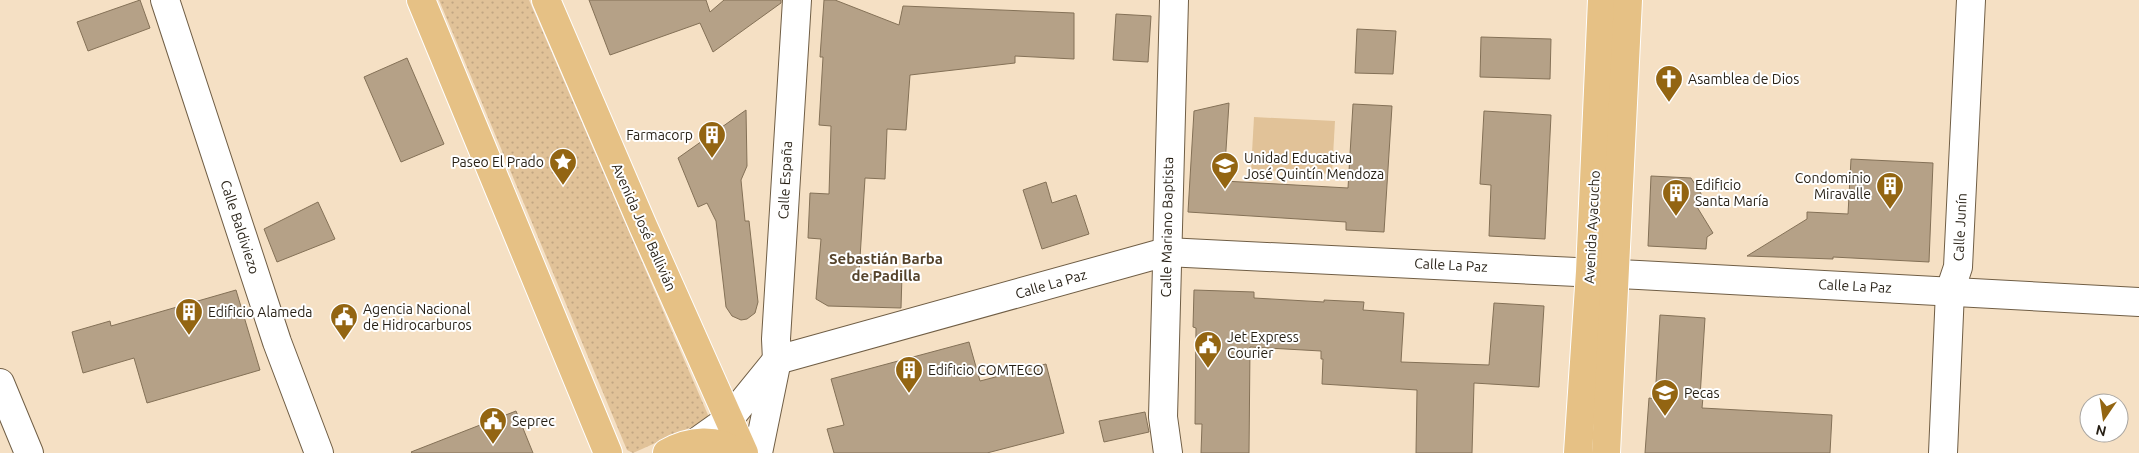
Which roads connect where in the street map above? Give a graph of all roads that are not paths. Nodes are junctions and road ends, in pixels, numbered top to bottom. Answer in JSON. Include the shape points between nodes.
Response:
{"nodes":[{"id":1,"x":165,"y":0,"type":"edge"},
{"id":2,"x":421,"y":0,"type":"edge"},
{"id":3,"x":546,"y":0,"type":"edge"},
{"id":4,"x":797,"y":0,"type":"edge"},
{"id":5,"x":1174,"y":0,"type":"edge"},
{"id":6,"x":1602,"y":0,"type":"edge"},
{"id":7,"x":1628,"y":0,"type":"edge"},
{"id":8,"x":1971,"y":0,"type":"edge"},
{"id":9,"x":1612,"y":54,"type":"junction"},
{"id":10,"x":1166,"y":252,"type":"junction"},
{"id":11,"x":1603,"y":273,"type":"junction"},
{"id":12,"x":1950,"y":291,"type":"junction"},
{"id":13,"x":2139,"y":302,"type":"edge"},
{"id":14,"x":777,"y":360,"type":"junction"},
{"id":15,"x":0,"y":383,"type":"edge"},
{"id":16,"x":729,"y":419,"type":"junction"},
{"id":17,"x":698,"y":441,"type":"junction"},
{"id":18,"x":29,"y":453,"type":"edge"},
{"id":19,"x":318,"y":453,"type":"edge"},
{"id":20,"x":608,"y":453,"type":"edge"},
{"id":21,"x":667,"y":453,"type":"edge"},
{"id":22,"x":739,"y":453,"type":"edge"},
{"id":23,"x":744,"y":453,"type":"edge"},
{"id":24,"x":758,"y":453,"type":"edge"},
{"id":25,"x":1168,"y":453,"type":"edge"},
{"id":26,"x":1578,"y":453,"type":"edge"},
{"id":27,"x":1606,"y":453,"type":"edge"},
{"id":28,"x":1943,"y":453,"type":"edge"}],
"edges":[{"from":1,"to":19,"type":"street","name":"Calle Baldiviezo","via":[[277,342]]},
{"from":2,"to":20,"type":"main road"},
{"from":3,"to":16,"type":"main road","name":"Avenida José Ballivián"},
{"from":4,"to":14,"type":"street","name":"Calle España"},
{"from":5,"to":10,"type":"street","name":"Calle Mariano Baptista"},
{"from":6,"to":9,"type":"main road","name":"Avenida Ayacucho"},
{"from":7,"to":9,"type":"main road","name":"Avenida Ayacucho"},
{"from":8,"to":12,"type":"street","name":"Calle Junín","via":[[1958,267]]},
{"from":9,"to":11,"type":"main road","name":"Avenida Ayacucho"},
{"from":10,"to":11,"type":"street","name":"Calle La Paz"},
{"from":10,"to":14,"type":"street","name":"Calle La Paz"},
{"from":10,"to":25,"type":"street","name":"Calle Mariano Baptista","via":[[1163,416]]},
{"from":11,"to":12,"type":"street","name":"Calle La Paz"},
{"from":11,"to":26,"type":"main road","name":"Avenida Ayacucho"},
{"from":11,"to":27,"type":"main road","name":"Avenida Ayacucho"},
{"from":12,"to":13,"type":"street","name":"Calle La Paz"},
{"from":12,"to":28,"type":"street","name":"Calle Junín"},
{"from":14,"to":16,"type":"street"},
{"from":14,"to":24,"type":"street"},
{"from":15,"to":18,"type":"street"},
{"from":16,"to":17,"type":"street"},
{"from":16,"to":23,"type":"main road","name":"Avenida José Ballivián"},
{"from":17,"to":21,"type":"main road"},
{"from":17,"to":22,"type":"main road","via":[[716,442]]}]}
